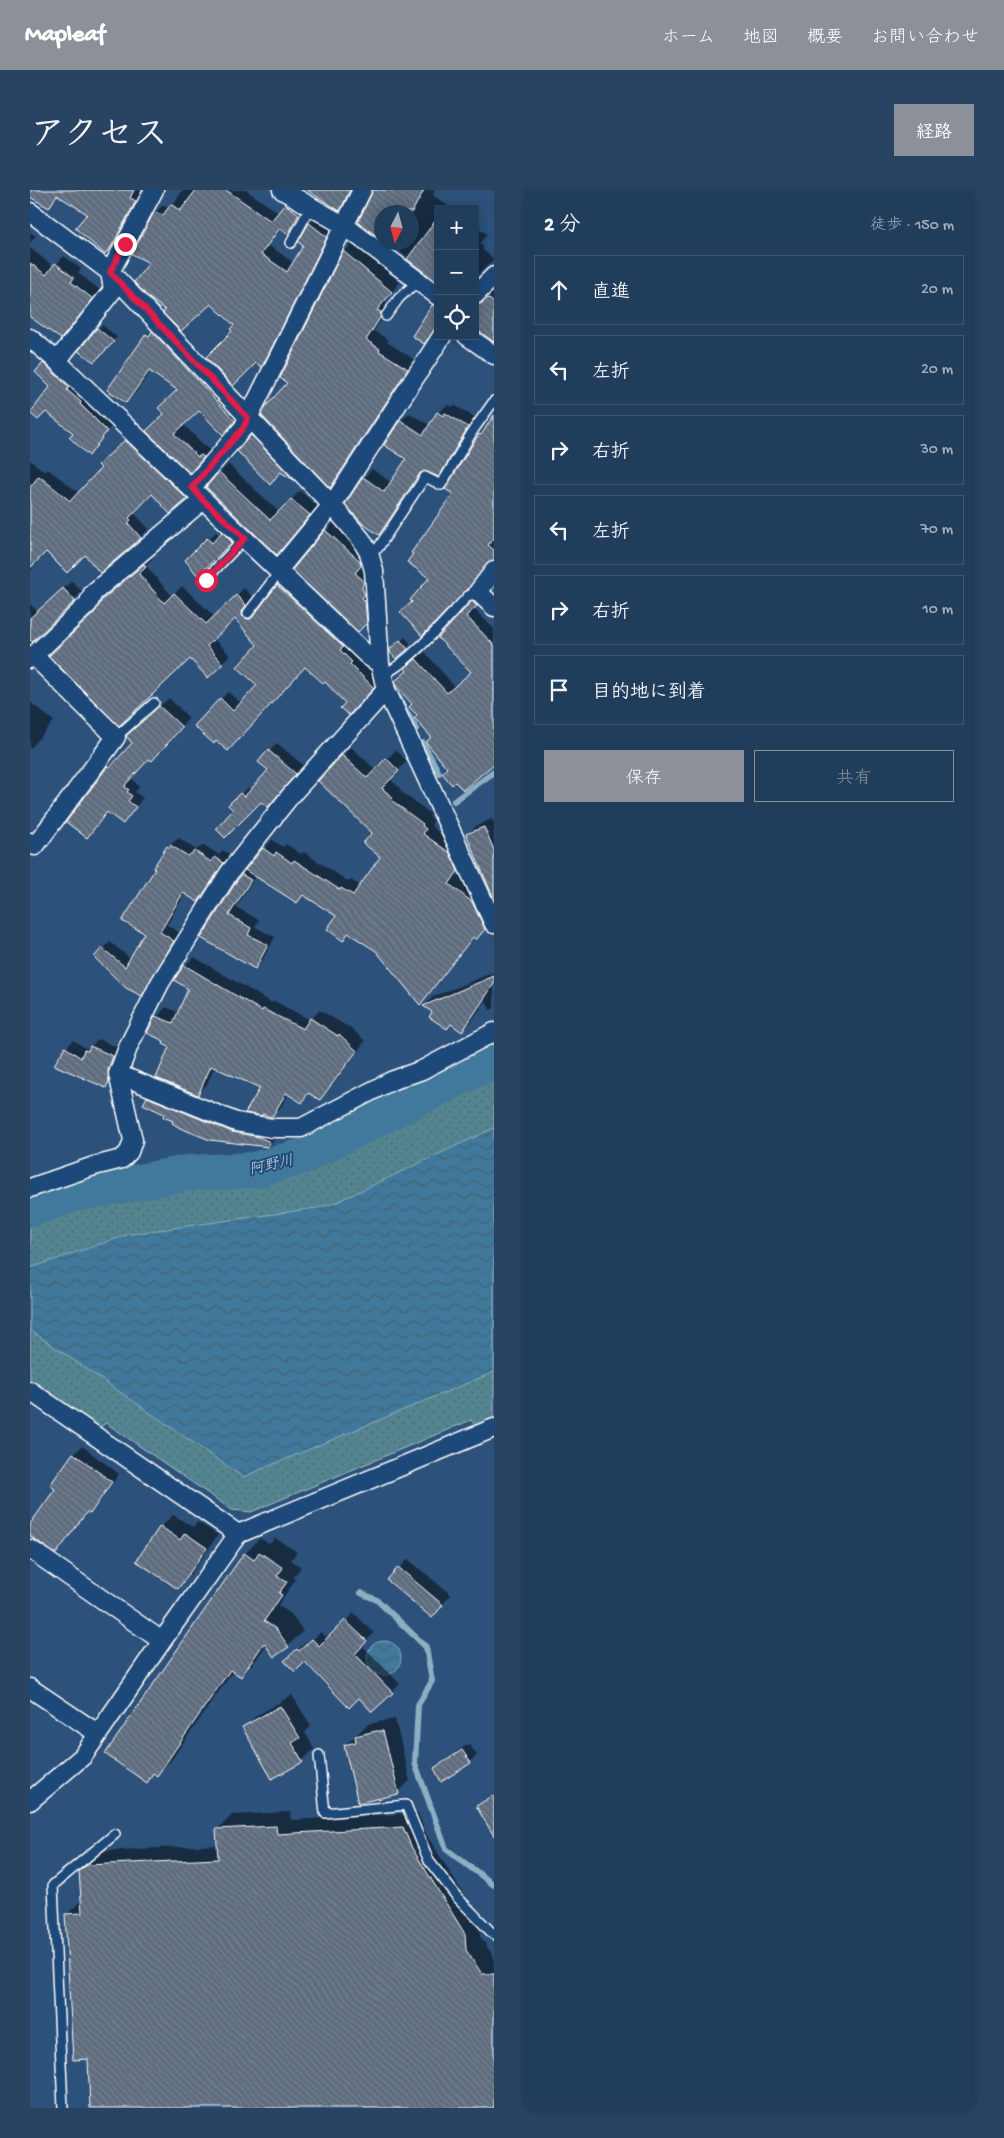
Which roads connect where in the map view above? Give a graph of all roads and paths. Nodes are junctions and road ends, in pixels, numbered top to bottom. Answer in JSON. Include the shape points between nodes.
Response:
{"nodes":[{"id":1,"x":154,"y":190,"type":"edge"},
{"id":2,"x":282,"y":190,"type":"edge"},
{"id":3,"x":362,"y":190,"type":"edge"},
{"id":4,"x":311,"y":206,"type":"junction"},
{"id":5,"x":30,"y":212,"type":"edge"},
{"id":6,"x":346,"y":226,"type":"junction"},
{"id":7,"x":291,"y":243,"type":"dead end"},
{"id":8,"x":110,"y":272,"type":"junction"},
{"id":9,"x":494,"y":276,"type":"edge"},
{"id":10,"x":418,"y":280,"type":"junction"},
{"id":11,"x":479,"y":291,"type":"edge"},
{"id":12,"x":437,"y":295,"type":"edge"},
{"id":13,"x":386,"y":316,"type":"dead end"},
{"id":14,"x":439,"y":340,"type":"edge"},
{"id":15,"x":473,"y":340,"type":"edge"},
{"id":16,"x":32,"y":344,"type":"edge"},
{"id":17,"x":494,"y":355,"type":"edge"},
{"id":18,"x":57,"y":361,"type":"junction"},
{"id":19,"x":494,"y":401,"type":"edge"},
{"id":20,"x":248,"y":418,"type":"junction"},
{"id":21,"x":197,"y":494,"type":"junction"},
{"id":22,"x":332,"y":505,"type":"junction"},
{"id":23,"x":245,"y":538,"type":"junction"},
{"id":24,"x":370,"y":553,"type":"junction"},
{"id":25,"x":280,"y":570,"type":"junction"},
{"id":26,"x":494,"y":571,"type":"edge"},
{"id":27,"x":206,"y":580,"type":"dead end"},
{"id":28,"x":478,"y":592,"type":"junction"},
{"id":29,"x":494,"y":607,"type":"edge"},
{"id":30,"x":248,"y":612,"type":"dead end"},
{"id":31,"x":32,"y":658,"type":"edge"},
{"id":32,"x":383,"y":676,"type":"junction"},
{"id":33,"x":154,"y":703,"type":"dead end"},
{"id":34,"x":116,"y":737,"type":"junction"},
{"id":35,"x":32,"y":847,"type":"edge"},
{"id":36,"x":494,"y":924,"type":"edge"},
{"id":37,"x":494,"y":1032,"type":"edge"},
{"id":38,"x":118,"y":1074,"type":"junction"},
{"id":39,"x":30,"y":1188,"type":"edge"},
{"id":40,"x":32,"y":1397,"type":"edge"},
{"id":41,"x":494,"y":1428,"type":"edge"},
{"id":42,"x":238,"y":1534,"type":"junction"},
{"id":43,"x":30,"y":1549,"type":"edge"},
{"id":44,"x":162,"y":1641,"type":"junction"},
{"id":45,"x":30,"y":1688,"type":"edge"},
{"id":46,"x":97,"y":1733,"type":"junction"},
{"id":47,"x":320,"y":1755,"type":"dead end"},
{"id":48,"x":30,"y":1801,"type":"edge"},
{"id":49,"x":115,"y":1834,"type":"dead end"},
{"id":50,"x":494,"y":1935,"type":"edge"},
{"id":51,"x":63,"y":2108,"type":"edge"}],
"edges":[{"from":1,"to":8,"type":"street"},
{"from":2,"to":4,"type":"street"},
{"from":3,"to":6,"type":"street"},
{"from":4,"to":6,"type":"street"},
{"from":4,"to":7,"type":"lane"},
{"from":5,"to":8,"type":"street"},
{"from":6,"to":10,"type":"street"},
{"from":6,"to":20,"type":"street"},
{"from":8,"to":18,"type":"street","via":[[114,290]]},
{"from":8,"to":20,"type":"street"},
{"from":9,"to":11,"type":"street"},
{"from":10,"to":12,"type":"street"},
{"from":10,"to":13,"type":"lane"},
{"from":14,"to":22,"type":"street"},
{"from":15,"to":17,"type":"street"},
{"from":16,"to":18,"type":"street"},
{"from":18,"to":21,"type":"street"},
{"from":19,"to":24,"type":"lane","via":[[441,485],[425,477],[378,548]]},
{"from":20,"to":21,"type":"street"},
{"from":20,"to":22,"type":"street"},
{"from":21,"to":23,"type":"street"},
{"from":21,"to":31,"type":"street","via":[[93,593],[88,604]]},
{"from":22,"to":24,"type":"street"},
{"from":22,"to":25,"type":"street"},
{"from":23,"to":25,"type":"street"},
{"from":23,"to":27,"type":"lane"},
{"from":24,"to":32,"type":"street"},
{"from":25,"to":30,"type":"lane"},
{"from":25,"to":32,"type":"street","via":[[368,656]]},
{"from":26,"to":28,"type":"street"},
{"from":28,"to":29,"type":"street"},
{"from":28,"to":32,"type":"lane","via":[[468,596],[418,648]]},
{"from":31,"to":34,"type":"street"},
{"from":32,"to":36,"type":"street"},
{"from":32,"to":38,"type":"street","via":[[230,873],[160,983]]},
{"from":33,"to":34,"type":"lane"},
{"from":34,"to":35,"type":"street"},
{"from":37,"to":38,"type":"street","via":[[301,1128],[272,1128],[236,1122]]},
{"from":38,"to":39,"type":"street","via":[[133,1140],[129,1152],[122,1159]]},
{"from":40,"to":42,"type":"street"},
{"from":41,"to":42,"type":"street"},
{"from":42,"to":44,"type":"street"},
{"from":43,"to":44,"type":"street"},
{"from":44,"to":46,"type":"street"},
{"from":45,"to":46,"type":"street"},
{"from":46,"to":48,"type":"street","via":[[83,1756]]},
{"from":47,"to":50,"type":"lane","via":[[325,1813],[406,1805],[429,1861],[457,1897]]},
{"from":49,"to":51,"type":"lane","via":[[53,1885]]}]}
